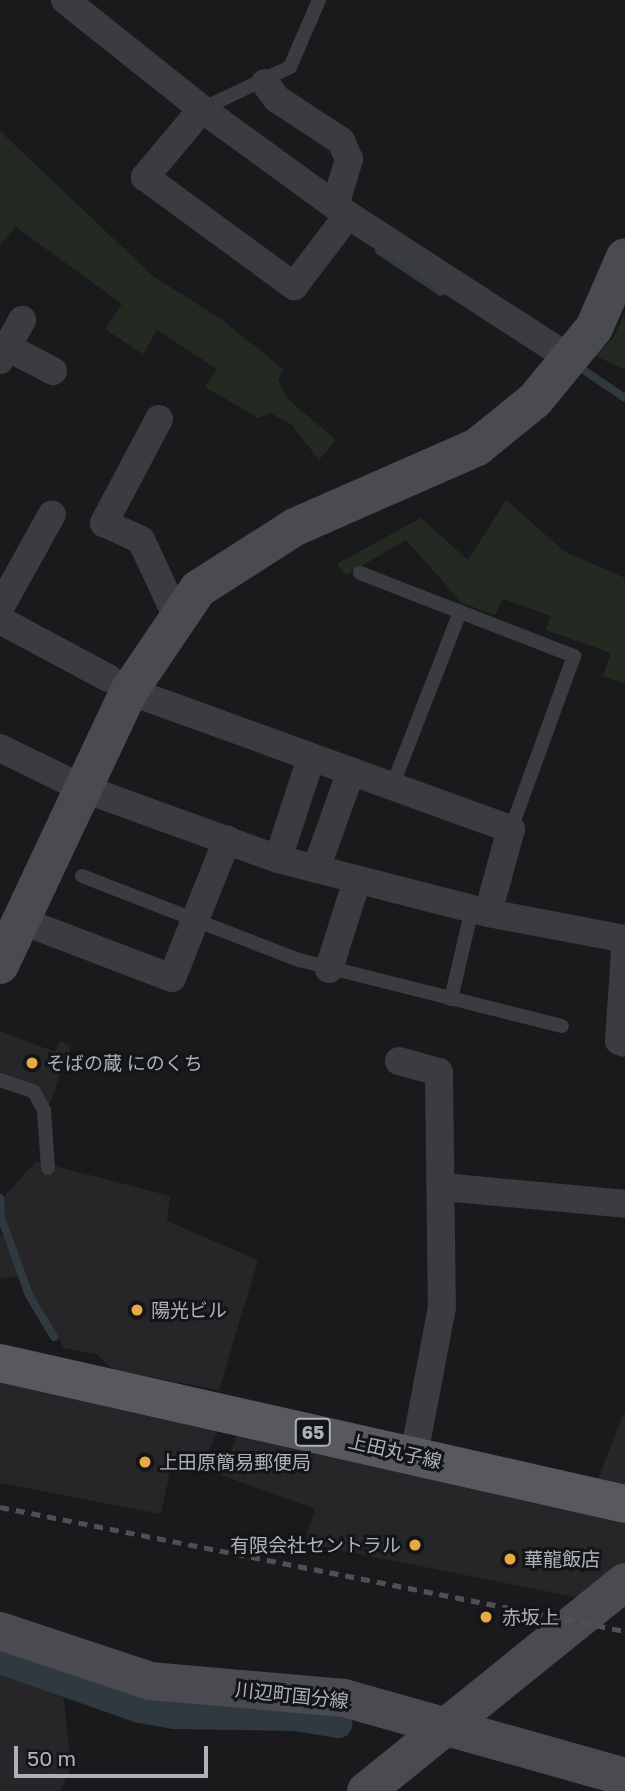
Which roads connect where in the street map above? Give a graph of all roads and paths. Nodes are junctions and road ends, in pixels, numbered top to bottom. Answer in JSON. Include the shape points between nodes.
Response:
{"nodes":[{"id":1,"x":65,"y":0,"type":"edge"},
{"id":2,"x":319,"y":0,"type":"edge"},
{"id":3,"x":265,"y":83,"type":"junction"},
{"id":4,"x":202,"y":109,"type":"junction"},
{"id":5,"x":341,"y":210,"type":"junction"},
{"id":6,"x":625,"y":257,"type":"edge"},
{"id":7,"x":22,"y":320,"type":"dead end"},
{"id":8,"x":4,"y":354,"type":"edge"},
{"id":9,"x":569,"y":358,"type":"junction"},
{"id":10,"x":53,"y":371,"type":"dead end"},
{"id":11,"x":160,"y":420,"type":"dead end"},
{"id":12,"x":52,"y":514,"type":"dead end"},
{"id":13,"x":360,"y":573,"type":"dead end"},
{"id":14,"x":0,"y":608,"type":"edge"},
{"id":15,"x":460,"y":612,"type":"junction"},
{"id":16,"x":176,"y":615,"type":"junction"},
{"id":17,"x":0,"y":620,"type":"edge"},
{"id":18,"x":119,"y":685,"type":"junction"},
{"id":19,"x":0,"y":748,"type":"edge"},
{"id":20,"x":311,"y":758,"type":"junction"},
{"id":21,"x":351,"y":771,"type":"junction"},
{"id":22,"x":393,"y":784,"type":"junction"},
{"id":23,"x":82,"y":788,"type":"junction"},
{"id":24,"x":511,"y":829,"type":"junction"},
{"id":25,"x":227,"y":840,"type":"junction"},
{"id":26,"x":278,"y":859,"type":"junction"},
{"id":27,"x":316,"y":869,"type":"junction"},
{"id":28,"x":82,"y":876,"type":"dead end"},
{"id":29,"x":357,"y":880,"type":"junction"},
{"id":30,"x":480,"y":911,"type":"junction"},
{"id":31,"x":195,"y":919,"type":"junction"},
{"id":32,"x":22,"y":921,"type":"junction"},
{"id":33,"x":625,"y":939,"type":"edge"},
{"id":34,"x":625,"y":951,"type":"edge"},
{"id":35,"x":0,"y":965,"type":"edge"},
{"id":36,"x":329,"y":969,"type":"junction"},
{"id":37,"x":451,"y":999,"type":"junction"},
{"id":38,"x":562,"y":1026,"type":"dead end"},
{"id":39,"x":625,"y":1042,"type":"edge"},
{"id":40,"x":399,"y":1061,"type":"dead end"},
{"id":41,"x":0,"y":1080,"type":"edge"},
{"id":42,"x":48,"y":1168,"type":"dead end"},
{"id":43,"x":443,"y":1187,"type":"junction"},
{"id":44,"x":625,"y":1204,"type":"edge"},
{"id":45,"x":0,"y":1363,"type":"edge"},
{"id":46,"x":414,"y":1455,"type":"junction"},
{"id":47,"x":625,"y":1504,"type":"edge"},
{"id":48,"x":625,"y":1582,"type":"edge"},
{"id":49,"x":0,"y":1631,"type":"edge"},
{"id":50,"x":451,"y":1727,"type":"junction"},
{"id":51,"x":625,"y":1777,"type":"edge"},
{"id":52,"x":366,"y":1791,"type":"edge"}],
"edges":[{"from":1,"to":4,"type":"street"},
{"from":2,"to":3,"type":"lane","via":[[290,67]]},
{"from":3,"to":4,"type":"lane"},
{"from":3,"to":5,"type":"street","via":[[277,99],[341,141],[349,159]]},
{"from":4,"to":5,"type":"street"},
{"from":4,"to":5,"type":"street","via":[[145,177],[294,286]]},
{"from":5,"to":9,"type":"street"},
{"from":6,"to":9,"type":"street","via":[[594,328]]},
{"from":7,"to":8,"type":"street"},
{"from":8,"to":10,"type":"street"},
{"from":9,"to":16,"type":"street","via":[[535,400],[477,447],[295,527],[231,564],[198,589]]},
{"from":11,"to":16,"type":"street","via":[[104,523],[141,540]]},
{"from":12,"to":14,"type":"street"},
{"from":13,"to":15,"type":"lane"},
{"from":15,"to":22,"type":"lane"},
{"from":15,"to":24,"type":"lane","via":[[574,656]]},
{"from":16,"to":18,"type":"street"},
{"from":17,"to":18,"type":"street"},
{"from":18,"to":20,"type":"street"},
{"from":18,"to":23,"type":"street"},
{"from":19,"to":23,"type":"street"},
{"from":20,"to":21,"type":"street"},
{"from":20,"to":26,"type":"street"},
{"from":21,"to":22,"type":"street"},
{"from":21,"to":27,"type":"street"},
{"from":22,"to":24,"type":"street"},
{"from":23,"to":25,"type":"street"},
{"from":23,"to":32,"type":"street"},
{"from":24,"to":30,"type":"street"},
{"from":25,"to":26,"type":"street"},
{"from":25,"to":31,"type":"street"},
{"from":26,"to":27,"type":"street"},
{"from":27,"to":29,"type":"street"},
{"from":28,"to":31,"type":"lane"},
{"from":29,"to":30,"type":"street"},
{"from":29,"to":36,"type":"street"},
{"from":30,"to":33,"type":"street"},
{"from":30,"to":37,"type":"lane"},
{"from":31,"to":32,"type":"street","via":[[172,978]]},
{"from":31,"to":36,"type":"lane"},
{"from":32,"to":35,"type":"street"},
{"from":34,"to":39,"type":"street","via":[[619,1041]]},
{"from":36,"to":37,"type":"lane"},
{"from":37,"to":38,"type":"lane"},
{"from":40,"to":43,"type":"street","via":[[439,1072]]},
{"from":41,"to":42,"type":"lane","via":[[34,1092],[44,1110]]},
{"from":43,"to":44,"type":"street"},
{"from":43,"to":46,"type":"street","via":[[442,1307]]},
{"from":45,"to":46,"type":"main road","name":"上田丸子線","number":"65"},
{"from":46,"to":47,"type":"main road","name":"上田丸子線","number":"65"},
{"from":48,"to":50,"type":"street"},
{"from":49,"to":50,"type":"street","name":"川辺町国分線","via":[[150,1681],[344,1698]]},
{"from":50,"to":51,"type":"street","name":"川辺町国分線"},
{"from":50,"to":52,"type":"street"}]}
